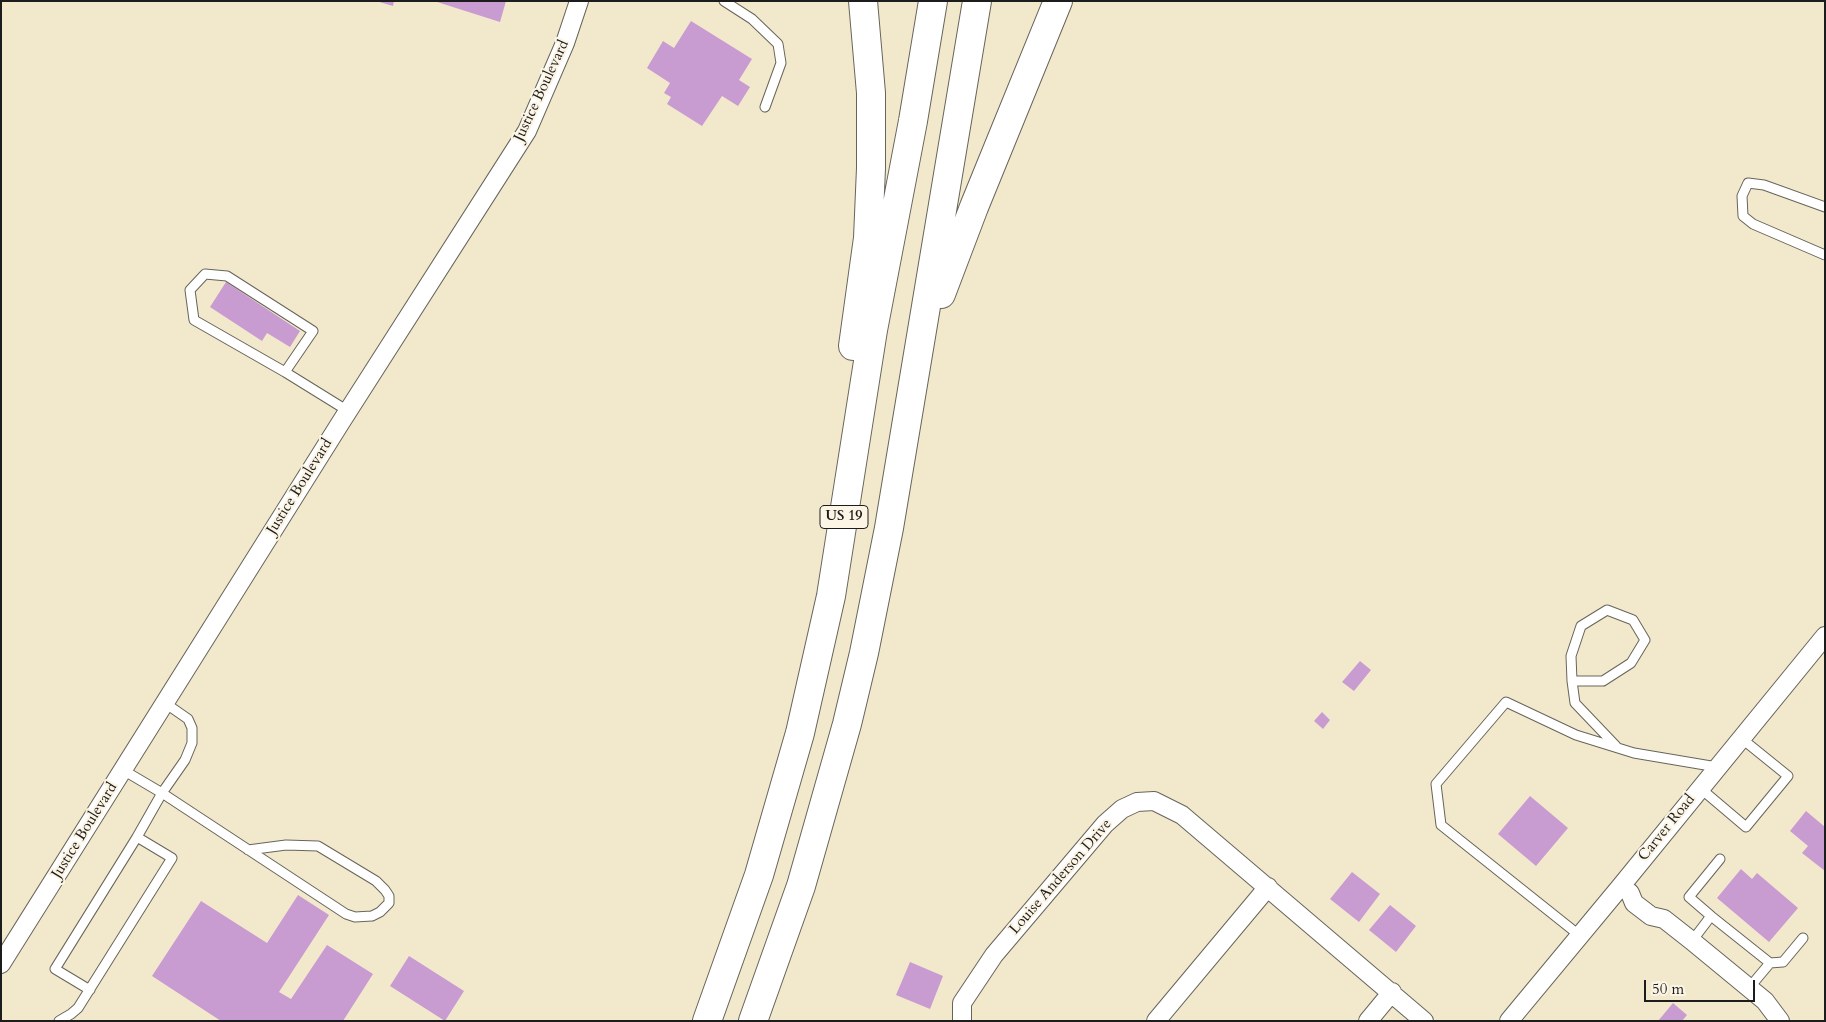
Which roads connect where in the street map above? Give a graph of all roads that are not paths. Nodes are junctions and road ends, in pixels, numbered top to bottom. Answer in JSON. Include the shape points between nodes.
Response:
{"nodes":[{"id":1,"x":579,"y":1,"type":"edge"},
{"id":2,"x":724,"y":1,"type":"edge"},
{"id":3,"x":863,"y":1,"type":"edge"},
{"id":4,"x":933,"y":1,"type":"edge"},
{"id":5,"x":977,"y":1,"type":"edge"},
{"id":6,"x":1058,"y":1,"type":"edge"},
{"id":7,"x":765,"y":107,"type":"dead end"},
{"id":8,"x":1825,"y":207,"type":"edge"},
{"id":9,"x":1825,"y":255,"type":"edge"},
{"id":10,"x":918,"y":356,"type":"junction"},
{"id":11,"x":285,"y":372,"type":"junction"},
{"id":12,"x":348,"y":412,"type":"junction"},
{"id":13,"x":831,"y":596,"type":"junction"},
{"id":14,"x":1825,"y":636,"type":"edge"},
{"id":15,"x":1572,"y":681,"type":"junction"},
{"id":16,"x":165,"y":704,"type":"junction"},
{"id":17,"x":1741,"y":738,"type":"junction"},
{"id":18,"x":1618,"y":748,"type":"junction"},
{"id":19,"x":1717,"y":767,"type":"junction"},
{"id":20,"x":123,"y":770,"type":"junction"},
{"id":21,"x":1700,"y":788,"type":"junction"},
{"id":22,"x":162,"y":793,"type":"junction"},
{"id":23,"x":137,"y":836,"type":"junction"},
{"id":24,"x":248,"y":850,"type":"junction"},
{"id":25,"x":1720,"y":859,"type":"dead end"},
{"id":26,"x":1268,"y":887,"type":"junction"},
{"id":27,"x":1626,"y":889,"type":"junction"},
{"id":28,"x":1711,"y":916,"type":"junction"},
{"id":29,"x":1579,"y":935,"type":"junction"},
{"id":30,"x":1803,"y":938,"type":"dead end"},
{"id":31,"x":1692,"y":941,"type":"junction"},
{"id":32,"x":1770,"y":963,"type":"junction"},
{"id":33,"x":1,"y":964,"type":"edge"},
{"id":34,"x":1749,"y":988,"type":"junction"},
{"id":35,"x":90,"y":990,"type":"junction"},
{"id":36,"x":1392,"y":992,"type":"junction"},
{"id":37,"x":59,"y":1021,"type":"edge"},
{"id":38,"x":707,"y":1021,"type":"edge"},
{"id":39,"x":753,"y":1021,"type":"edge"},
{"id":40,"x":962,"y":1021,"type":"edge"},
{"id":41,"x":1156,"y":1021,"type":"edge"},
{"id":42,"x":1368,"y":1021,"type":"edge"},
{"id":43,"x":1424,"y":1021,"type":"edge"},
{"id":44,"x":1509,"y":1021,"type":"edge"},
{"id":45,"x":1780,"y":1021,"type":"edge"}],
"edges":[{"from":1,"to":12,"type":"street","name":"Justice Boulevard","via":[[565,43],[527,131]]},
{"from":2,"to":7,"type":"lane","via":[[752,19],[778,44],[781,63]]},
{"from":3,"to":13,"type":"highway","via":[[871,93],[868,238],[838,447]]},
{"from":4,"to":13,"type":"highway","number":"US 19","via":[[873,330]]},
{"from":5,"to":10,"type":"highway","number":"US 19"},
{"from":6,"to":10,"type":"highway"},
{"from":8,"to":9,"type":"lane","via":[[1764,185],[1748,183],[1742,196],[1743,216],[1753,224]]},
{"from":10,"to":39,"type":"highway","number":"US 19","via":[[889,528],[847,724],[800,886]]},
{"from":11,"to":11,"type":"lane","via":[[313,331],[227,276],[205,274],[190,290],[194,320]]},
{"from":11,"to":12,"type":"lane"},
{"from":12,"to":16,"type":"street","name":"Justice Boulevard"},
{"from":13,"to":38,"type":"highway","number":"US 19","via":[[795,752],[759,875]]},
{"from":14,"to":17,"type":"street","name":"Carver Road"},
{"from":15,"to":15,"type":"lane","via":[[1603,681],[1631,663],[1645,640],[1633,620],[1607,610],[1581,626],[1571,656]]},
{"from":15,"to":18,"type":"lane","via":[[1575,703]]},
{"from":16,"to":20,"type":"street","name":"Justice Boulevard"},
{"from":16,"to":22,"type":"lane","via":[[188,719],[192,743],[185,760]]},
{"from":17,"to":19,"type":"street","name":"Carver Road"},
{"from":17,"to":21,"type":"lane","via":[[1788,776],[1746,827]]},
{"from":18,"to":19,"type":"lane"},
{"from":18,"to":29,"type":"lane","via":[[1576,734],[1506,702],[1436,784],[1441,825]]},
{"from":19,"to":21,"type":"street","name":"Carver Road"},
{"from":20,"to":22,"type":"lane"},
{"from":20,"to":33,"type":"street","name":"Justice Boulevard"},
{"from":21,"to":27,"type":"street","name":"Carver Road"},
{"from":22,"to":23,"type":"lane"},
{"from":22,"to":24,"type":"lane"},
{"from":23,"to":35,"type":"lane","via":[[172,858]]},
{"from":23,"to":35,"type":"lane","via":[[55,969]]},
{"from":24,"to":24,"type":"lane","via":[[346,914],[372,916],[389,903],[385,890],[376,881],[318,846]]},
{"from":25,"to":28,"type":"lane","via":[[1689,898]]},
{"from":26,"to":36,"type":"street","name":"Louise Anderson Drive"},
{"from":26,"to":40,"type":"street","name":"Louise Anderson Drive","via":[[1182,815],[1154,801],[1136,802],[1105,824],[994,955],[962,1003]]},
{"from":26,"to":41,"type":"street"},
{"from":27,"to":29,"type":"street","name":"Carver Road"},
{"from":27,"to":31,"type":"street","via":[[1634,903],[1651,916],[1664,919]]},
{"from":28,"to":31,"type":"lane"},
{"from":28,"to":32,"type":"lane"},
{"from":29,"to":44,"type":"street","name":"Carver Road"},
{"from":30,"to":32,"type":"lane","via":[[1783,962]]},
{"from":31,"to":34,"type":"street"},
{"from":32,"to":34,"type":"lane"},
{"from":34,"to":45,"type":"street"},
{"from":35,"to":37,"type":"lane","via":[[75,1012]]},
{"from":36,"to":42,"type":"street"},
{"from":36,"to":43,"type":"street","name":"Louise Anderson Drive"}]}
